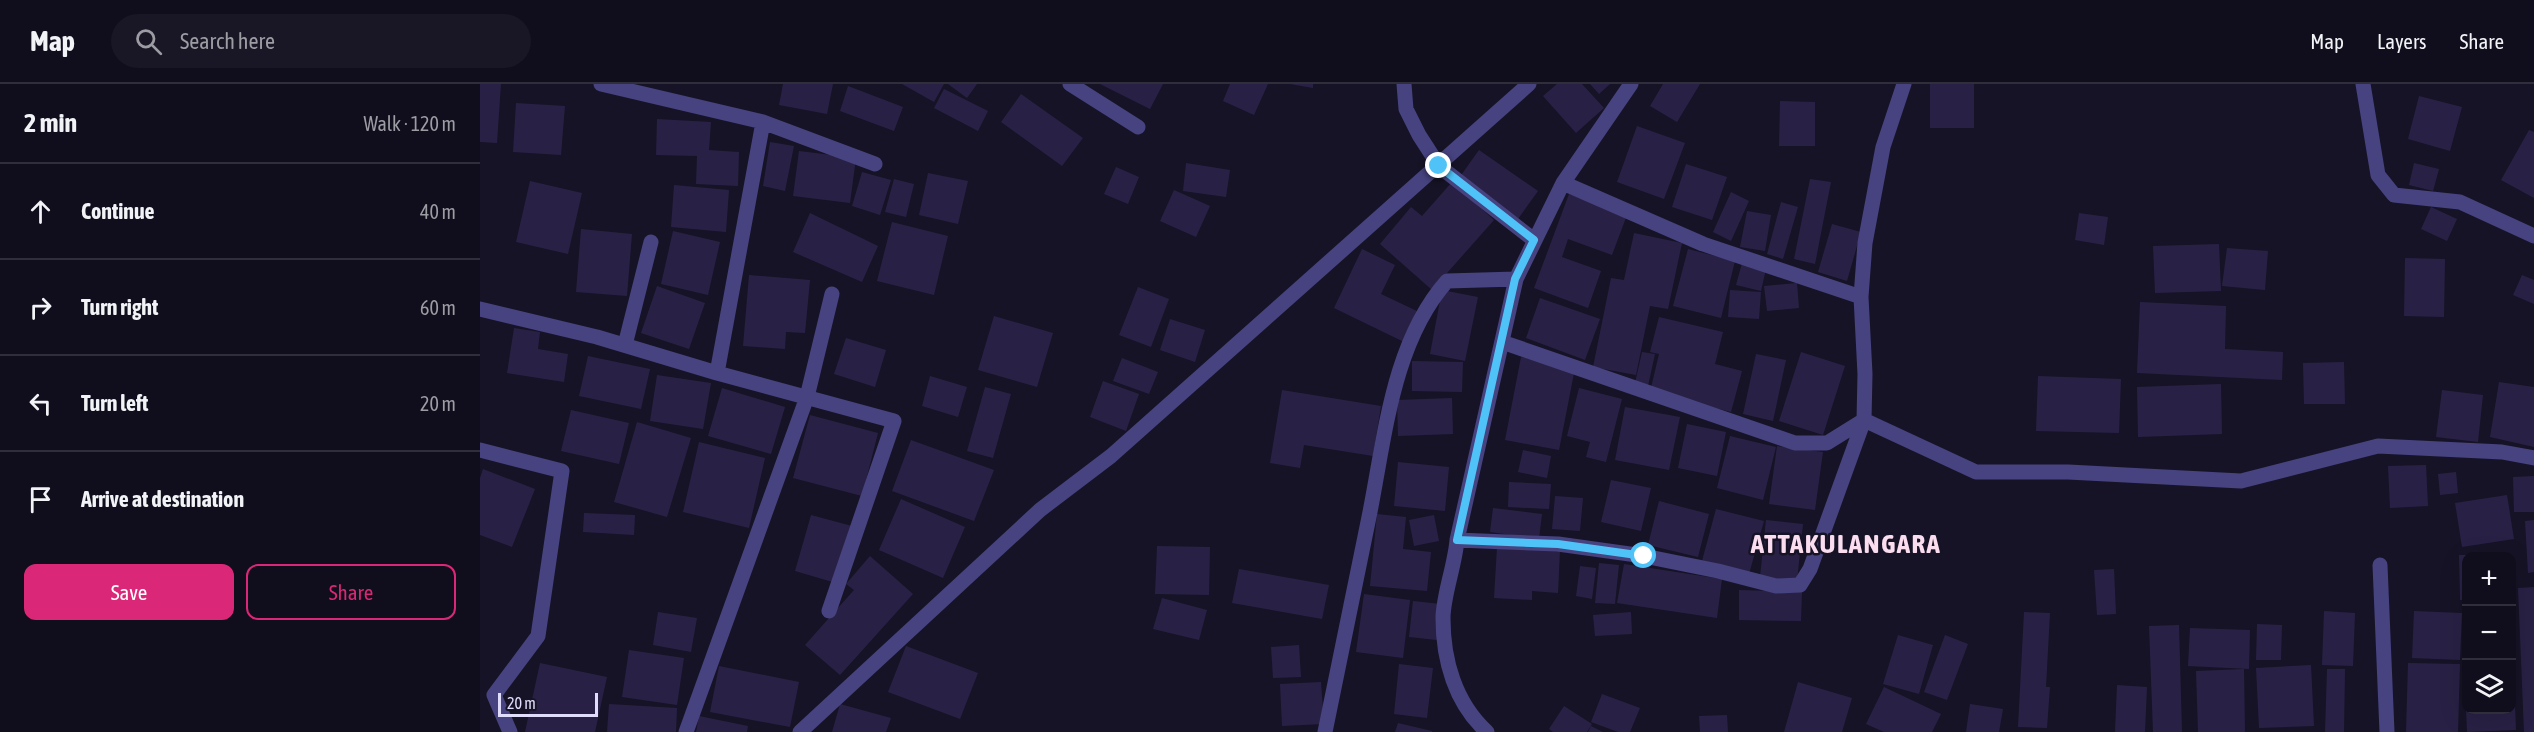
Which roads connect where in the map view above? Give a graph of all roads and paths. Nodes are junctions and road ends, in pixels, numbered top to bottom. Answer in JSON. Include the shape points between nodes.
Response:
{"nodes":[{"id":1,"x":601,"y":84,"type":"edge"},
{"id":2,"x":1070,"y":84,"type":"edge"},
{"id":3,"x":1404,"y":84,"type":"edge"},
{"id":4,"x":1529,"y":84,"type":"edge"},
{"id":5,"x":1631,"y":84,"type":"edge"},
{"id":6,"x":1904,"y":84,"type":"edge"},
{"id":7,"x":2363,"y":84,"type":"edge"},
{"id":8,"x":763,"y":122,"type":"junction"},
{"id":9,"x":1138,"y":127,"type":"dead end"},
{"id":10,"x":875,"y":164,"type":"dead end"},
{"id":11,"x":1439,"y":166,"type":"junction"},
{"id":12,"x":1563,"y":183,"type":"junction"},
{"id":13,"x":2534,"y":236,"type":"edge"},
{"id":14,"x":1534,"y":240,"type":"junction"},
{"id":15,"x":651,"y":242,"type":"dead end"},
{"id":16,"x":1515,"y":279,"type":"junction"},
{"id":17,"x":832,"y":294,"type":"dead end"},
{"id":18,"x":1861,"y":297,"type":"junction"},
{"id":19,"x":480,"y":309,"type":"edge"},
{"id":20,"x":1502,"y":342,"type":"junction"},
{"id":21,"x":625,"y":345,"type":"junction"},
{"id":22,"x":717,"y":373,"type":"junction"},
{"id":23,"x":807,"y":397,"type":"junction"},
{"id":24,"x":1864,"y":420,"type":"junction"},
{"id":25,"x":480,"y":450,"type":"edge"},
{"id":26,"x":2534,"y":458,"type":"edge"},
{"id":27,"x":1457,"y":540,"type":"junction"},
{"id":28,"x":2380,"y":565,"type":"dead end"},
{"id":29,"x":829,"y":611,"type":"dead end"},
{"id":30,"x":510,"y":732,"type":"edge"},
{"id":31,"x":686,"y":732,"type":"edge"},
{"id":32,"x":800,"y":732,"type":"edge"},
{"id":33,"x":1325,"y":732,"type":"edge"},
{"id":34,"x":1487,"y":732,"type":"edge"},
{"id":35,"x":2387,"y":732,"type":"edge"}],
"edges":[{"from":1,"to":8,"type":"street"},
{"from":2,"to":9,"type":"street"},
{"from":3,"to":11,"type":"street","via":[[1406,109]]},
{"from":4,"to":11,"type":"street"},
{"from":5,"to":12,"type":"street"},
{"from":6,"to":18,"type":"street","via":[[1883,147],[1865,243]]},
{"from":7,"to":13,"type":"street","via":[[2378,175],[2394,195],[2460,202]]},
{"from":8,"to":10,"type":"street"},
{"from":8,"to":22,"type":"street"},
{"from":11,"to":14,"type":"street"},
{"from":11,"to":32,"type":"street","via":[[1111,456],[1040,510]]},
{"from":12,"to":14,"type":"street"},
{"from":12,"to":18,"type":"street","via":[[1703,244]]},
{"from":14,"to":16,"type":"street"},
{"from":15,"to":21,"type":"street"},
{"from":16,"to":20,"type":"street"},
{"from":16,"to":33,"type":"street","via":[[1447,281],[1430,300],[1416,328],[1396,384]]},
{"from":17,"to":23,"type":"street"},
{"from":18,"to":24,"type":"street"},
{"from":19,"to":21,"type":"street"},
{"from":20,"to":24,"type":"street","via":[[1795,443],[1827,443]]},
{"from":20,"to":27,"type":"street"},
{"from":21,"to":22,"type":"street"},
{"from":22,"to":23,"type":"street"},
{"from":23,"to":29,"type":"street","via":[[894,421]]},
{"from":23,"to":31,"type":"street"},
{"from":24,"to":26,"type":"street","via":[[1977,472],[2068,472],[2241,481],[2378,446],[2502,452]]},
{"from":24,"to":27,"type":"street","via":[[1810,569],[1800,585],[1776,586],[1676,562],[1558,544]]},
{"from":25,"to":30,"type":"street","via":[[562,471],[538,636],[494,695]]},
{"from":27,"to":34,"type":"street","via":[[1443,617],[1450,675],[1472,718]]},
{"from":28,"to":35,"type":"street"}]}
